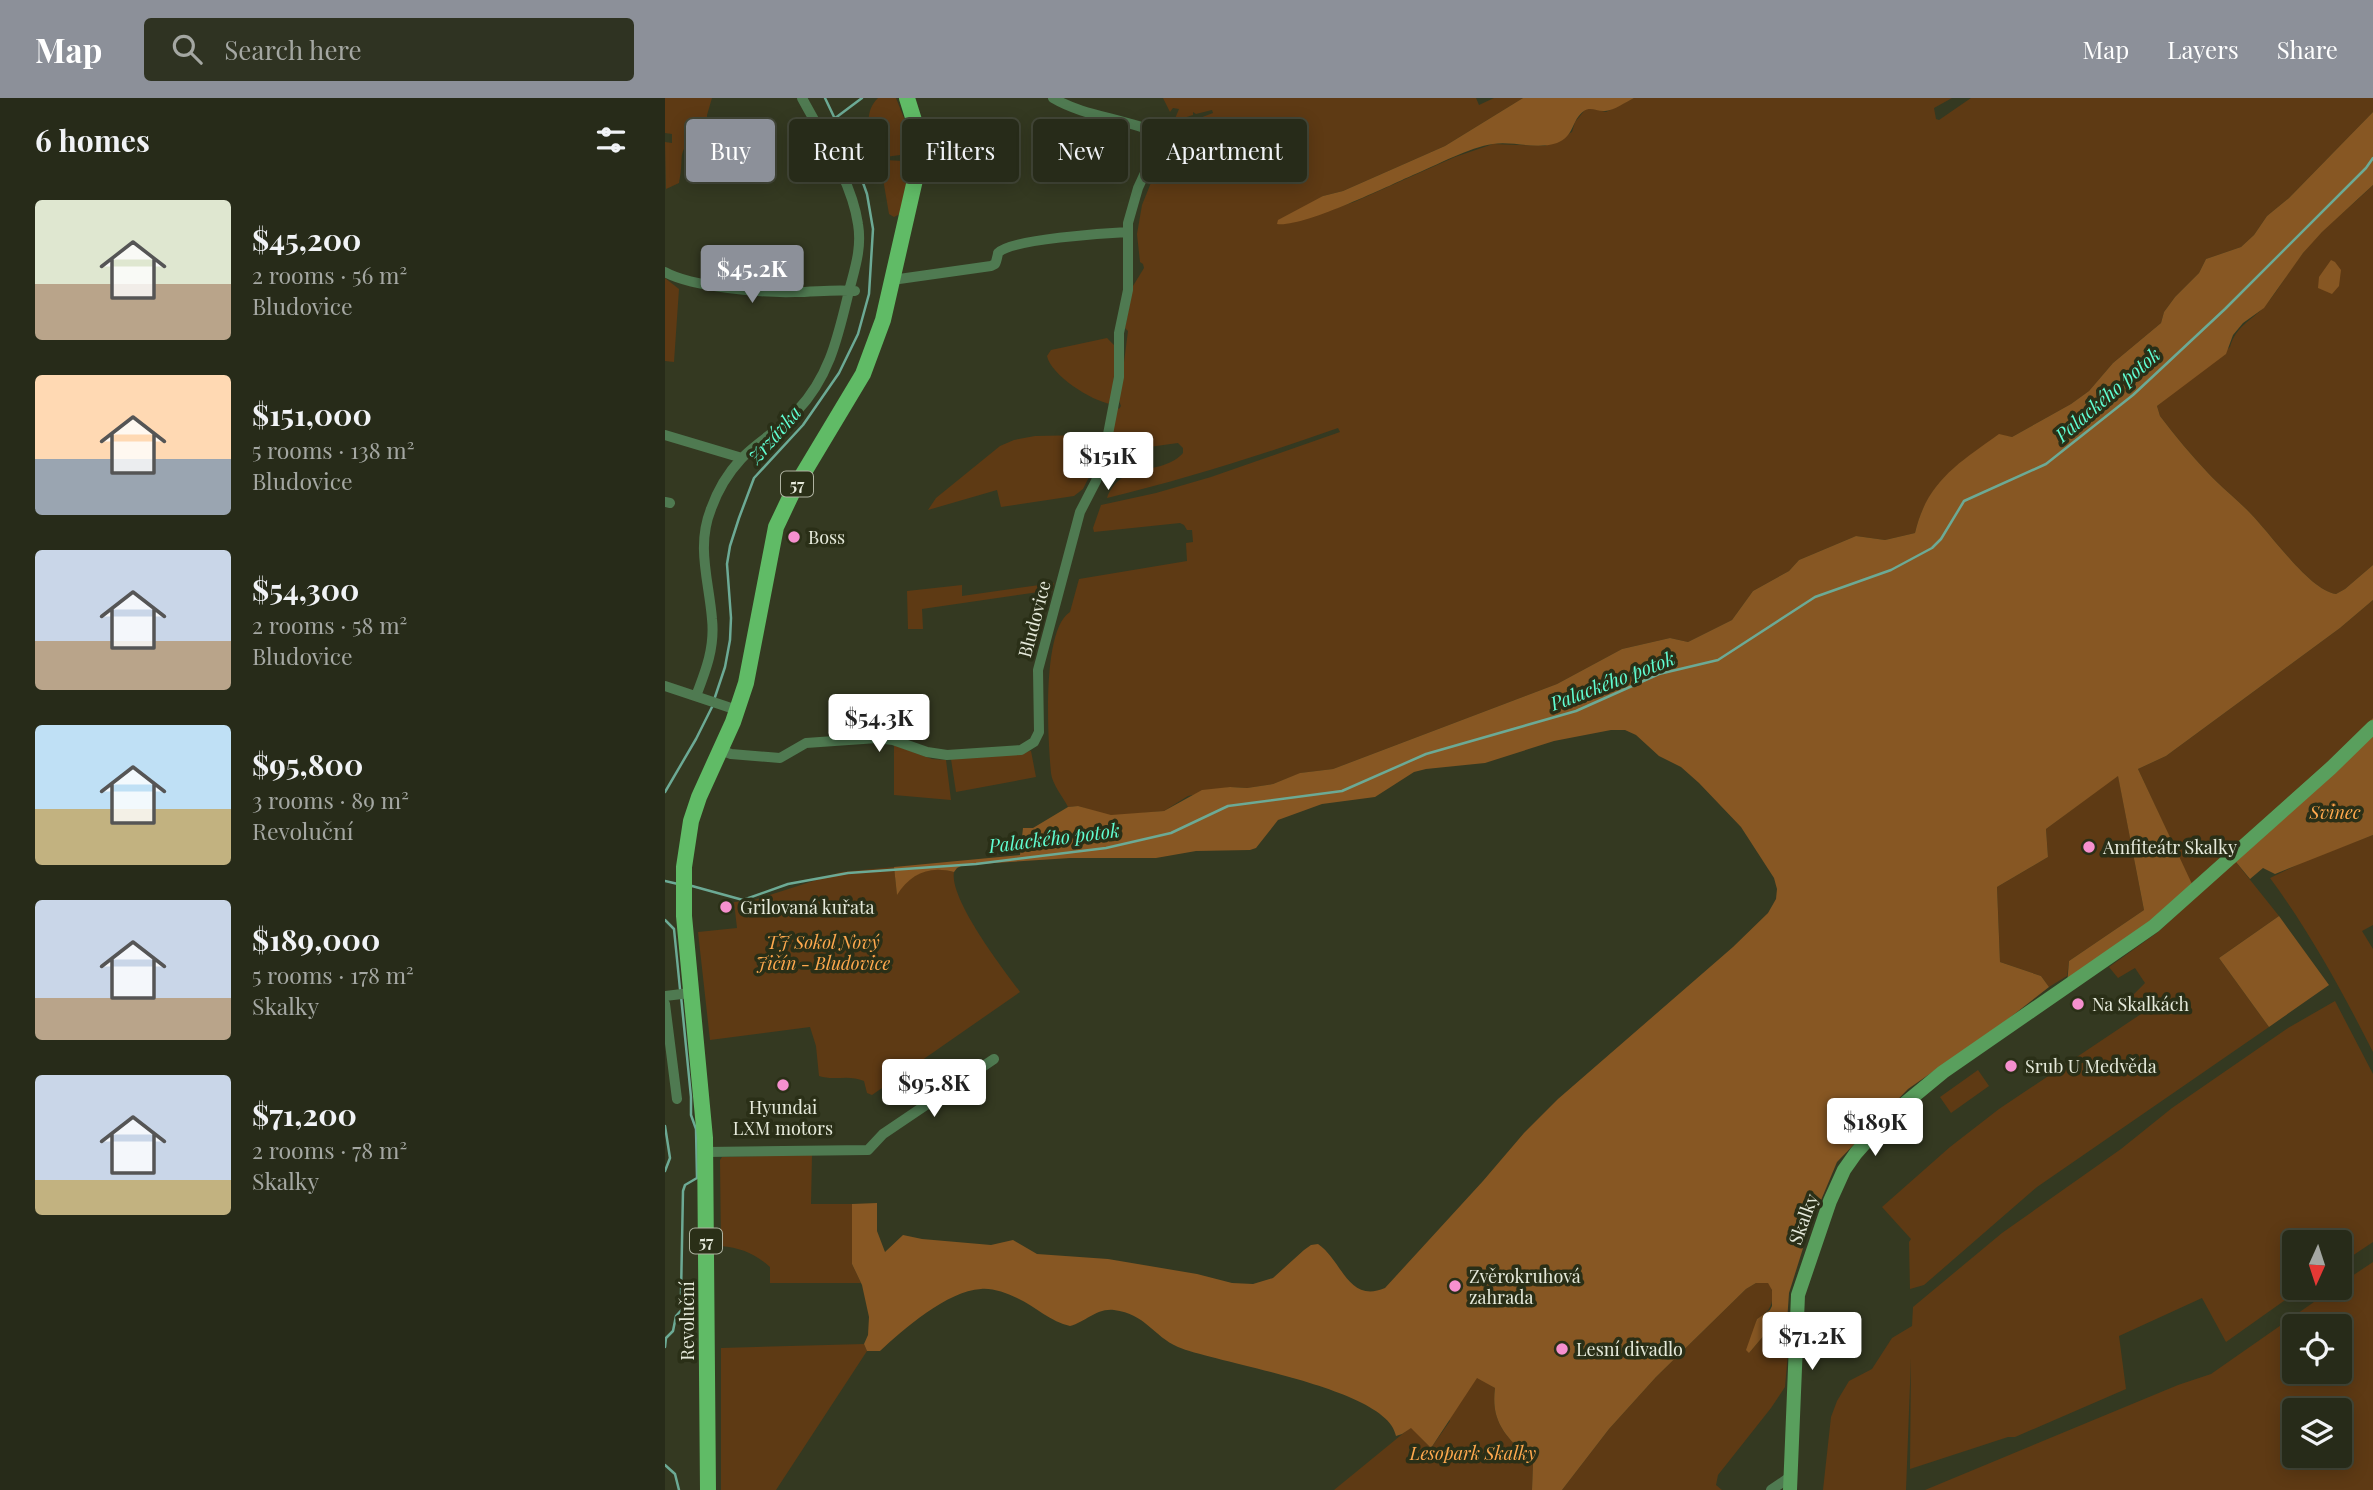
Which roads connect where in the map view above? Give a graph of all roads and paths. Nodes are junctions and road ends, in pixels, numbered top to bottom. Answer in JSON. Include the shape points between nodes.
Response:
{"nodes":[{"id":1,"x":802,"y":98,"type":"edge"},
{"id":2,"x":1053,"y":98,"type":"edge"},
{"id":3,"x":910,"y":99,"type":"edge"},
{"id":4,"x":1128,"y":232,"type":"junction"},
{"id":5,"x":665,"y":272,"type":"edge"},
{"id":6,"x":893,"y":280,"type":"junction"},
{"id":7,"x":853,"y":291,"type":"junction"},
{"id":8,"x":665,"y":435,"type":"edge"},
{"id":9,"x":742,"y":458,"type":"junction"},
{"id":10,"x":665,"y":686,"type":"edge"},
{"id":11,"x":700,"y":697,"type":"junction"},
{"id":12,"x":730,"y":707,"type":"junction"},
{"id":13,"x":2373,"y":727,"type":"edge"},
{"id":14,"x":720,"y":750,"type":"junction"},
{"id":15,"x":684,"y":994,"type":"junction"},
{"id":16,"x":665,"y":996,"type":"edge"},
{"id":17,"x":665,"y":1004,"type":"edge"},
{"id":18,"x":994,"y":1059,"type":"dead end"},
{"id":19,"x":677,"y":1099,"type":"dead end"},
{"id":20,"x":706,"y":1152,"type":"junction"},
{"id":21,"x":1790,"y":1483,"type":"edge"},
{"id":22,"x":708,"y":1490,"type":"edge"},
{"id":23,"x":1771,"y":1490,"type":"edge"}],
"edges":[{"from":1,"to":7,"type":"street","via":[[847,187],[858,223]]},
{"from":2,"to":4,"type":"street","name":"Bludovice","via":[[1157,133],[1156,149],[1138,188]]},
{"from":3,"to":6,"type":"main road","number":"57","via":[[918,159]]},
{"from":4,"to":6,"type":"street","via":[[1033,242],[1001,251],[991,266]]},
{"from":4,"to":14,"type":"street","name":"Bludovice","via":[[1128,290],[1118,333],[1119,377],[1104,455],[1080,512],[1038,670],[1039,732],[1034,742],[1021,750],[947,755],[877,738],[806,743],[780,758]]},
{"from":5,"to":7,"type":"street","via":[[704,284],[791,293]]},
{"from":6,"to":12,"type":"main road","number":"57","via":[[870,360],[779,519],[751,660]]},
{"from":7,"to":9,"type":"street","via":[[833,353],[806,401]]},
{"from":8,"to":9,"type":"street"},
{"from":9,"to":11,"type":"street","via":[[720,489],[704,534],[704,572],[713,620],[710,660]]},
{"from":10,"to":11,"type":"street"},
{"from":11,"to":12,"type":"street"},
{"from":12,"to":14,"type":"main road","number":"57"},
{"from":13,"to":21,"type":"street","name":"Skalky","via":[[2154,926],[1915,1093],[1856,1153],[1830,1201],[1798,1295]]},
{"from":14,"to":15,"type":"main road","name":"Revoluční","number":"57","via":[[695,810],[687,845]]},
{"from":15,"to":16,"type":"street"},
{"from":15,"to":20,"type":"main road","name":"Revoluční","number":"57","via":[[701,1086]]},
{"from":17,"to":19,"type":"street"},
{"from":18,"to":20,"type":"street","via":[[880,1136],[871,1150]]},
{"from":20,"to":22,"type":"main road","name":"Revoluční","number":"57"},
{"from":21,"to":23,"type":"street","name":"Skalky"}]}
